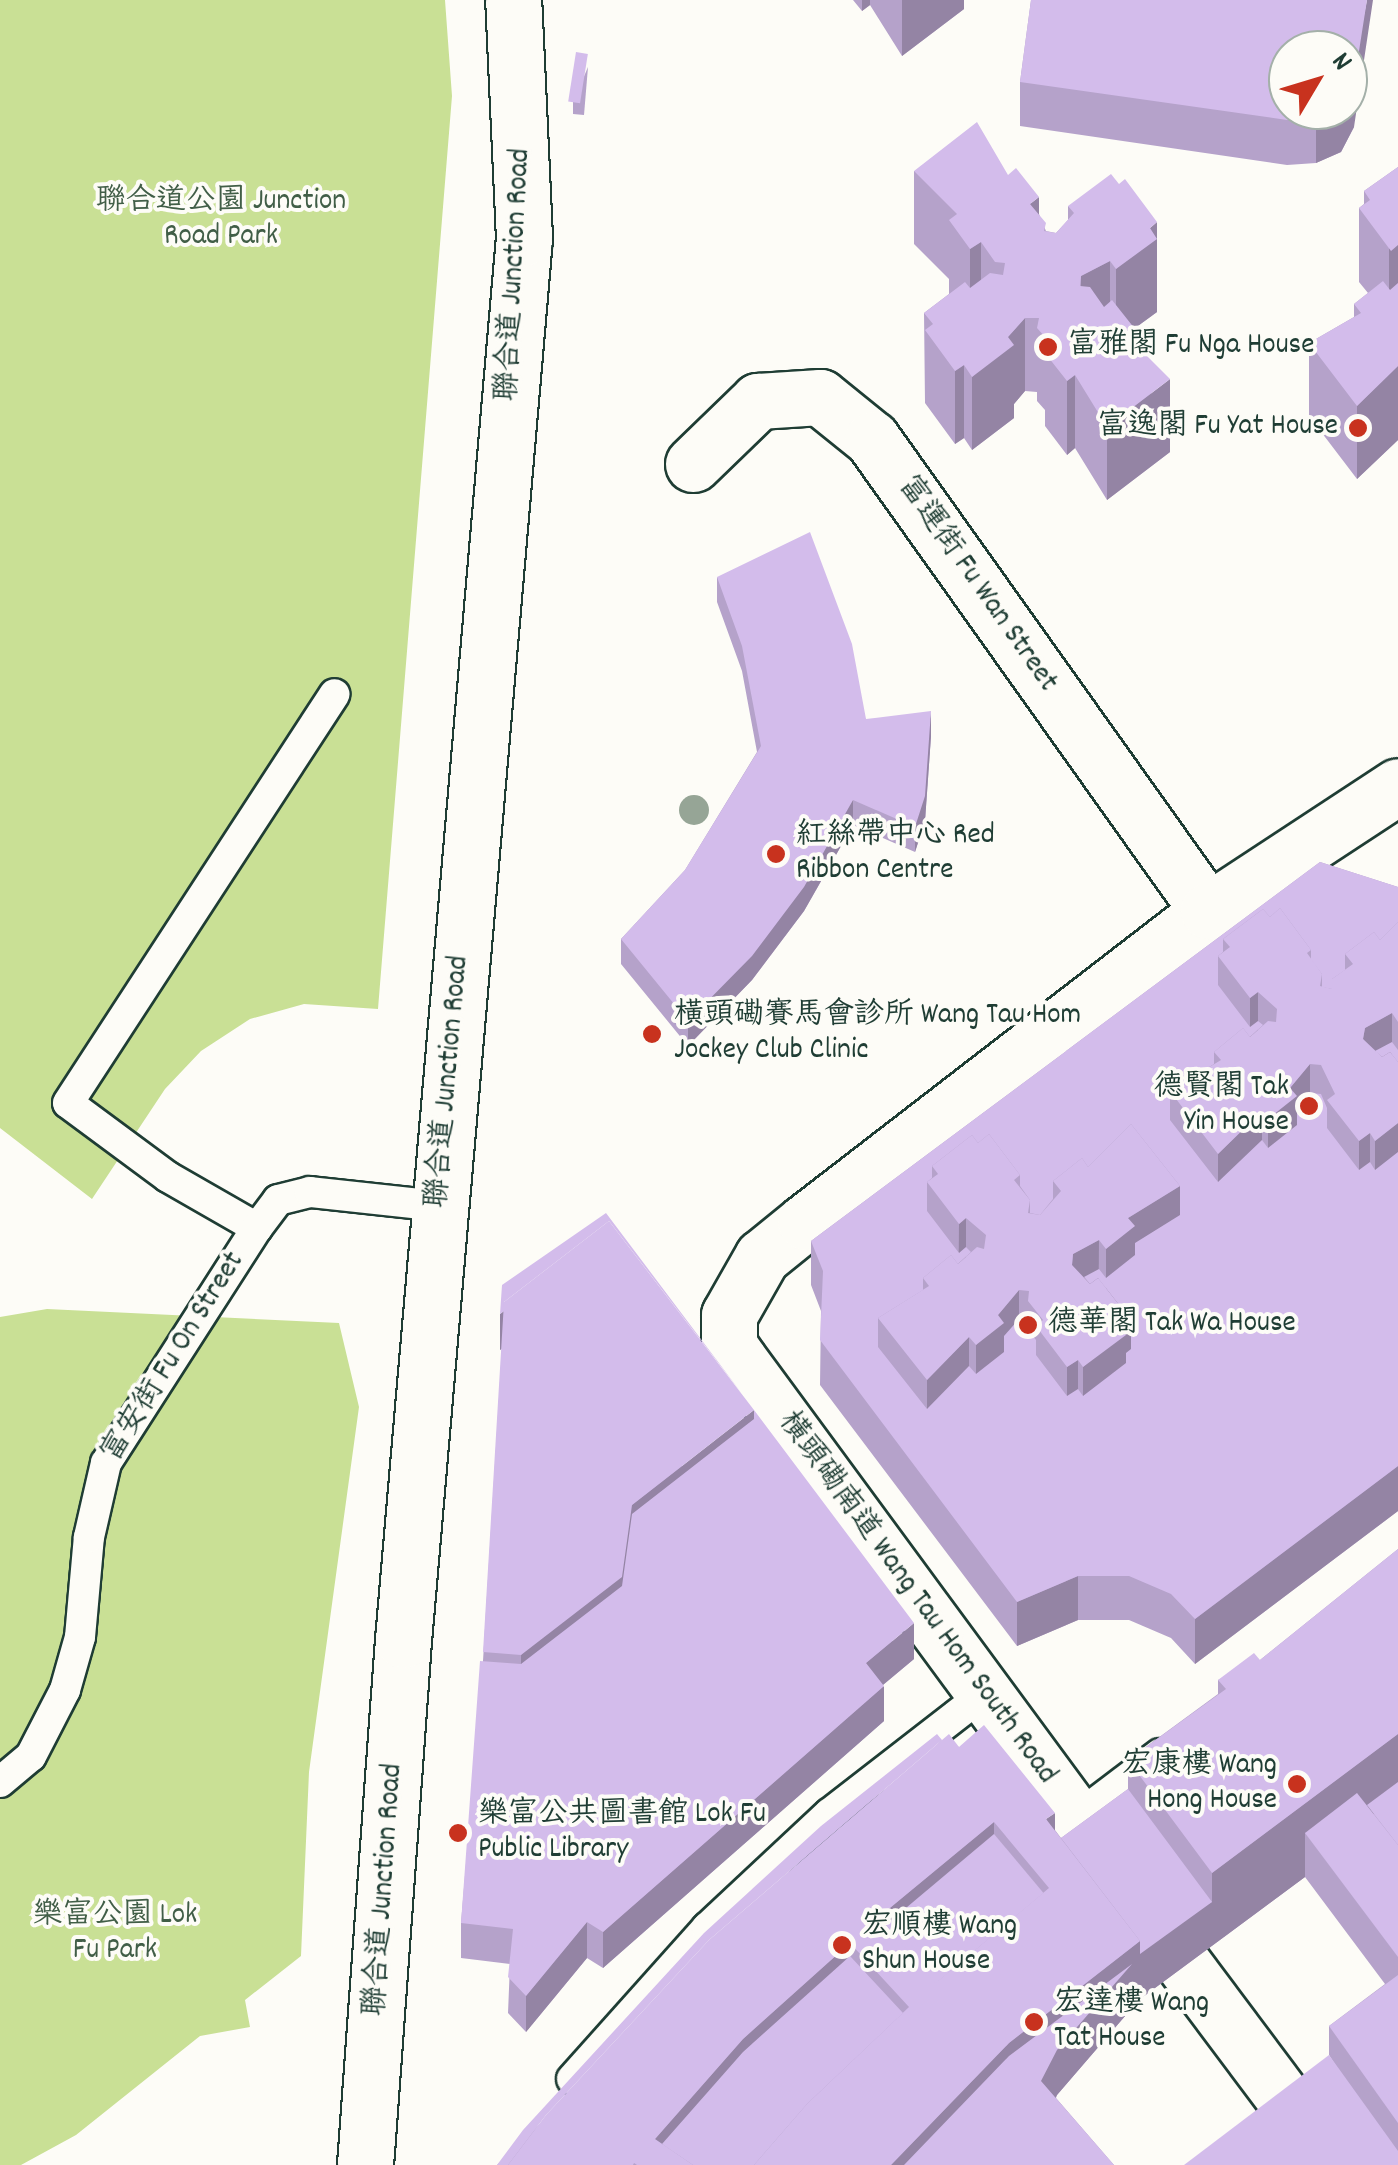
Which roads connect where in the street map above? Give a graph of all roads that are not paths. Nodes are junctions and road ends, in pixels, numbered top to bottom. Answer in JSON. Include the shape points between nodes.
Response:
{"nodes":[{"id":1,"x":513,"y":0,"type":"edge"},
{"id":2,"x":693,"y":464,"type":"dead end"},
{"id":3,"x":335,"y":694,"type":"dead end"},
{"id":4,"x":1397,"y":790,"type":"edge"},
{"id":5,"x":1208,"y":911,"type":"junction"},
{"id":6,"x":440,"y":1206,"type":"junction"},
{"id":7,"x":256,"y":1228,"type":"junction"},
{"id":8,"x":985,"y":1693,"type":"junction"},
{"id":9,"x":1181,"y":1738,"type":"edge"},
{"id":10,"x":0,"y":1782,"type":"edge"},
{"id":11,"x":1090,"y":1835,"type":"joint"},
{"id":12,"x":1186,"y":1966,"type":"edge"},
{"id":13,"x":549,"y":2104,"type":"edge"},
{"id":14,"x":1301,"y":2121,"type":"edge"},
{"id":15,"x":366,"y":2165,"type":"edge"}],
"edges":[{"from":1,"to":6,"type":"street","name":"聯合道 Junction Road","via":[[524,238]]},
{"from":2,"to":5,"type":"street","name":"富運街 Fu Wan Street","via":[[758,401],[820,397],[872,439]]},
{"from":3,"to":7,"type":"lane","via":[[68,1103],[168,1177]]},
{"from":4,"to":5,"type":"street"},
{"from":5,"to":8,"type":"street","name":"橫頭磡南道 Wang Tau Hom South Road","via":[[762,1257],[729,1315],[728,1361]]},
{"from":6,"to":7,"type":"lane","name":"富安街 Fu On Street","via":[[310,1192],[278,1200]]},
{"from":6,"to":15,"type":"street","name":"聯合道 Junction Road"},
{"from":7,"to":10,"type":"lane","name":"富安街 Fu On Street","via":[[106,1463],[66,1690],[32,1756]]},
{"from":8,"to":11,"type":"street","name":"橫頭磡南道 Wang Tau Hom South Road"},
{"from":8,"to":13,"type":"lane","via":[[829,1814],[706,1928]]},
{"from":9,"to":11,"type":"lane"},
{"from":12,"to":14,"type":"street"}]}
